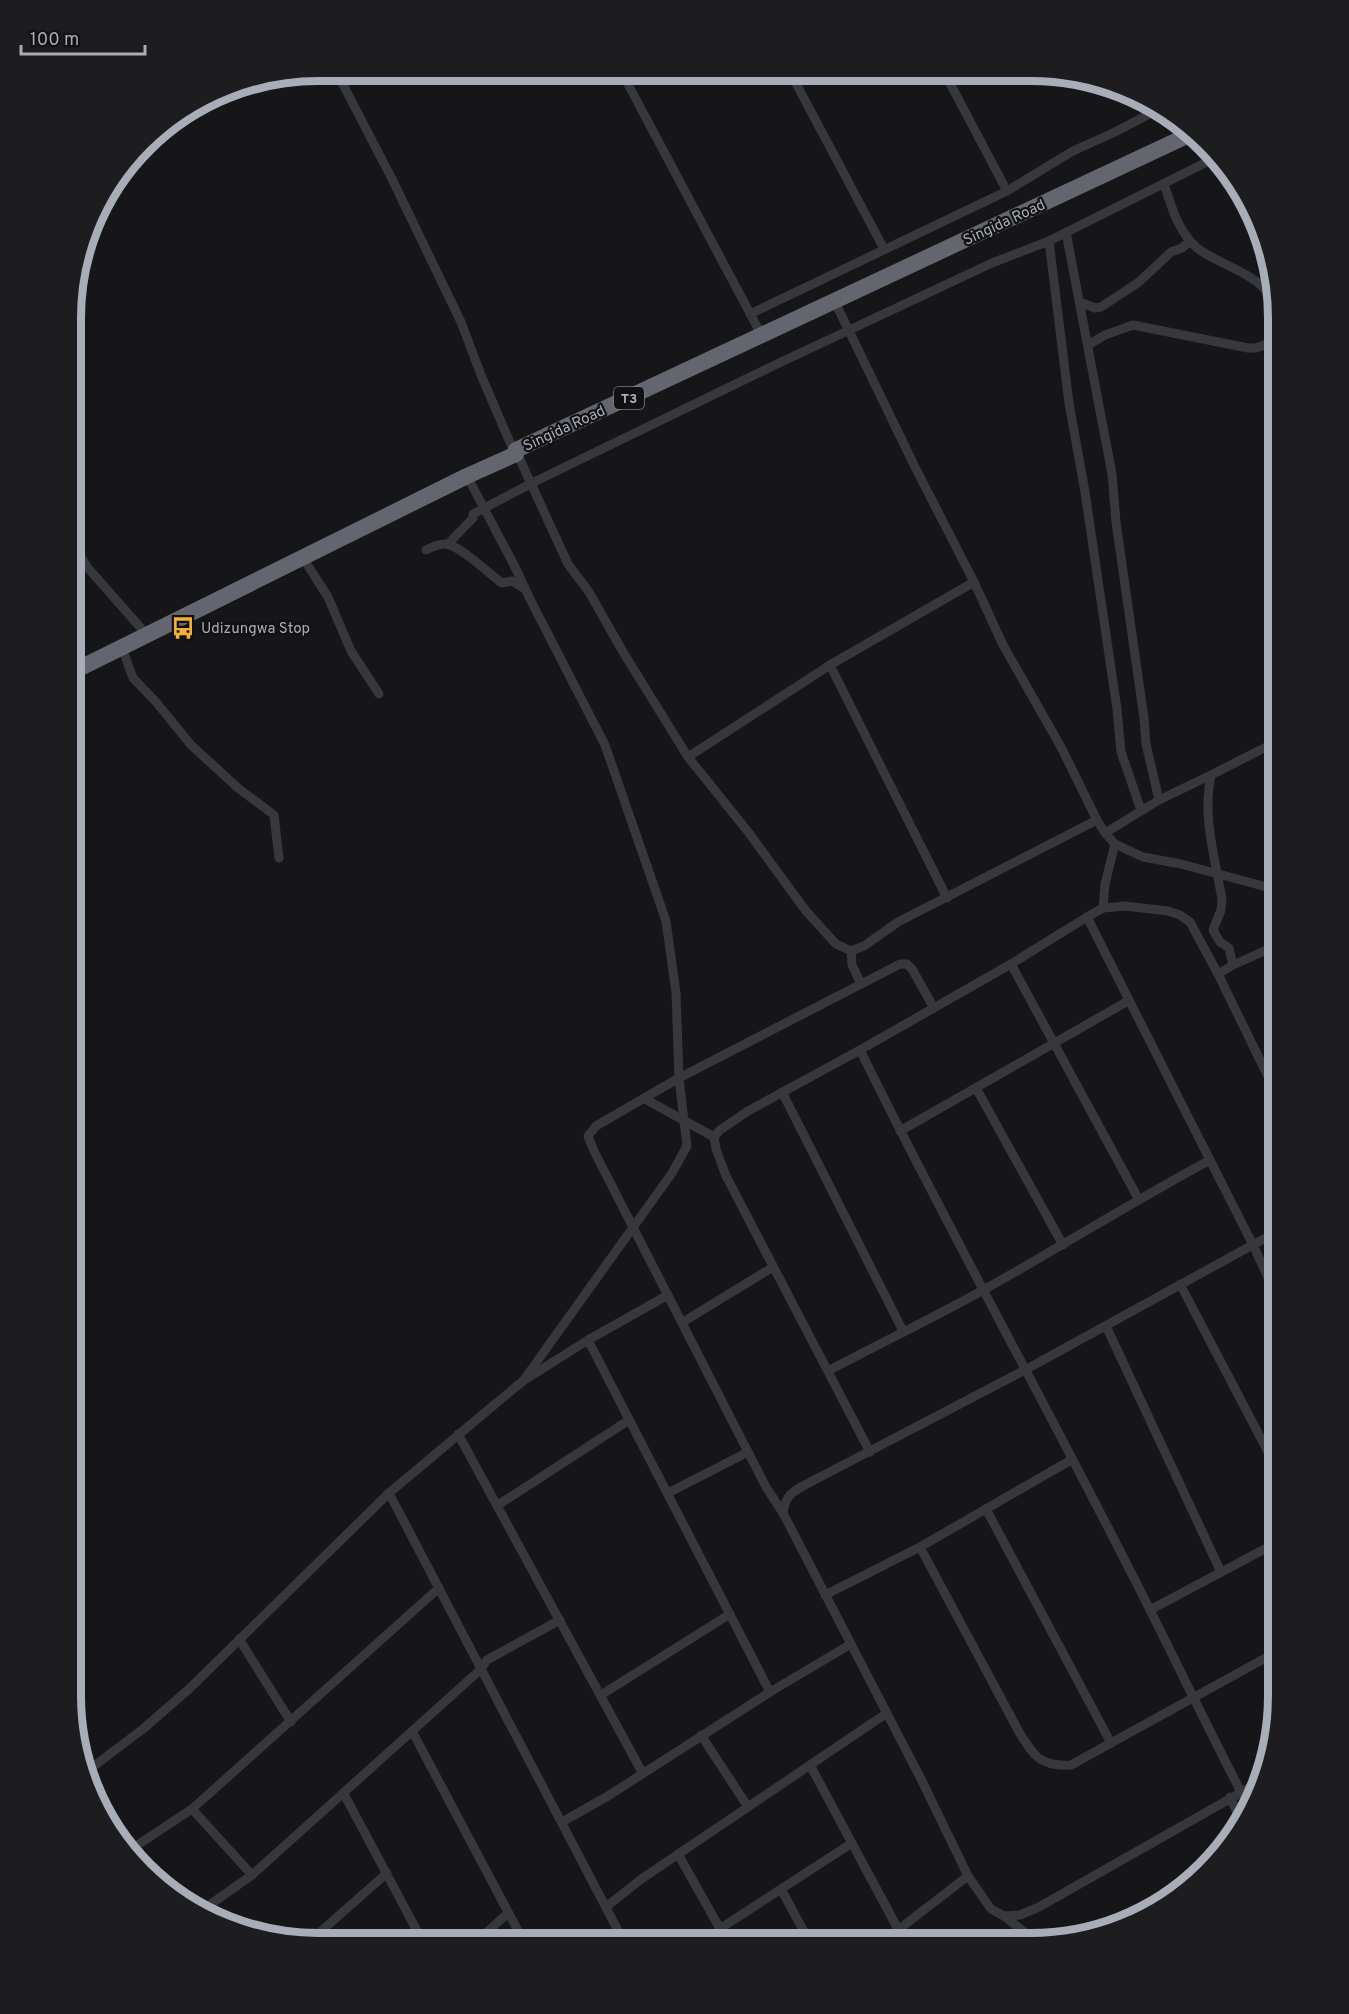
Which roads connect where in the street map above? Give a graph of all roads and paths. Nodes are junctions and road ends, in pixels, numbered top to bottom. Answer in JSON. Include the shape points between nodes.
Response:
{"nodes":[{"id":1,"x":342,"y":81,"type":"edge"},
{"id":2,"x":626,"y":81,"type":"edge"},
{"id":3,"x":795,"y":81,"type":"edge"},
{"id":4,"x":949,"y":81,"type":"edge"},
{"id":5,"x":1147,"y":112,"type":"edge"},
{"id":6,"x":1184,"y":137,"type":"edge"},
{"id":7,"x":1208,"y":161,"type":"edge"},
{"id":8,"x":1164,"y":184,"type":"junction"},
{"id":9,"x":1007,"y":191,"type":"junction"},
{"id":10,"x":1066,"y":232,"type":"junction"},
{"id":11,"x":1049,"y":241,"type":"junction"},
{"id":12,"x":1190,"y":241,"type":"junction"},
{"id":13,"x":884,"y":249,"type":"junction"},
{"id":14,"x":1266,"y":291,"type":"edge"},
{"id":15,"x":835,"y":302,"type":"junction"},
{"id":16,"x":1080,"y":302,"type":"junction"},
{"id":17,"x":750,"y":314,"type":"junction"},
{"id":18,"x":849,"y":330,"type":"junction"},
{"id":19,"x":762,"y":336,"type":"junction"},
{"id":20,"x":1268,"y":338,"type":"edge"},
{"id":21,"x":1267,"y":344,"type":"joint"},
{"id":22,"x":1088,"y":345,"type":"junction"},
{"id":23,"x":516,"y":452,"type":"junction"},
{"id":24,"x":467,"y":476,"type":"junction"},
{"id":25,"x":532,"y":483,"type":"junction"},
{"id":26,"x":483,"y":509,"type":"junction"},
{"id":27,"x":448,"y":544,"type":"junction"},
{"id":28,"x":426,"y":550,"type":"dead end"},
{"id":29,"x":81,"y":557,"type":"edge"},
{"id":30,"x":303,"y":558,"type":"junction"},
{"id":31,"x":974,"y":582,"type":"junction"},
{"id":32,"x":525,"y":590,"type":"junction"},
{"id":33,"x":147,"y":635,"type":"junction"},
{"id":34,"x":122,"y":648,"type":"junction"},
{"id":35,"x":830,"y":665,"type":"junction"},
{"id":36,"x":81,"y":668,"type":"edge"},
{"id":37,"x":379,"y":694,"type":"dead end"},
{"id":38,"x":1268,"y":746,"type":"edge"},
{"id":39,"x":688,"y":757,"type":"junction"},
{"id":40,"x":1212,"y":775,"type":"junction"},
{"id":41,"x":1159,"y":800,"type":"junction"},
{"id":42,"x":1141,"y":810,"type":"junction"},
{"id":43,"x":1097,"y":820,"type":"junction"},
{"id":44,"x":1105,"y":833,"type":"junction"},
{"id":45,"x":1115,"y":844,"type":"junction"},
{"id":46,"x":279,"y":858,"type":"dead end"},
{"id":47,"x":1218,"y":875,"type":"junction"},
{"id":48,"x":1268,"y":888,"type":"edge"},
{"id":49,"x":947,"y":898,"type":"junction"},
{"id":50,"x":1103,"y":908,"type":"junction"},
{"id":51,"x":1087,"y":917,"type":"junction"},
{"id":52,"x":1268,"y":949,"type":"edge"},
{"id":53,"x":851,"y":951,"type":"junction"},
{"id":54,"x":1011,"y":964,"type":"junction"},
{"id":55,"x":1233,"y":965,"type":"junction"},
{"id":56,"x":1218,"y":974,"type":"junction"},
{"id":57,"x":861,"y":984,"type":"junction"},
{"id":58,"x":1128,"y":1001,"type":"junction"},
{"id":59,"x":934,"y":1008,"type":"junction"},
{"id":60,"x":1054,"y":1044,"type":"junction"},
{"id":61,"x":860,"y":1050,"type":"junction"},
{"id":62,"x":1268,"y":1076,"type":"edge"},
{"id":63,"x":679,"y":1078,"type":"junction"},
{"id":64,"x":975,"y":1088,"type":"junction"},
{"id":65,"x":782,"y":1092,"type":"junction"},
{"id":66,"x":645,"y":1099,"type":"junction"},
{"id":67,"x":684,"y":1122,"type":"junction"},
{"id":68,"x":900,"y":1131,"type":"junction"},
{"id":69,"x":714,"y":1137,"type":"junction"},
{"id":70,"x":1210,"y":1160,"type":"junction"},
{"id":71,"x":1138,"y":1198,"type":"junction"},
{"id":72,"x":633,"y":1229,"type":"junction"},
{"id":73,"x":1268,"y":1237,"type":"edge"},
{"id":74,"x":1063,"y":1245,"type":"junction"},
{"id":75,"x":1253,"y":1245,"type":"junction"},
{"id":76,"x":773,"y":1267,"type":"junction"},
{"id":77,"x":1268,"y":1277,"type":"edge"},
{"id":78,"x":1180,"y":1284,"type":"junction"},
{"id":79,"x":984,"y":1290,"type":"junction"},
{"id":80,"x":668,"y":1295,"type":"junction"},
{"id":81,"x":683,"y":1322,"type":"junction"},
{"id":82,"x":1106,"y":1326,"type":"junction"},
{"id":83,"x":903,"y":1331,"type":"junction"},
{"id":84,"x":588,"y":1340,"type":"junction"},
{"id":85,"x":1025,"y":1370,"type":"junction"},
{"id":86,"x":828,"y":1371,"type":"junction"},
{"id":87,"x":524,"y":1381,"type":"junction"},
{"id":88,"x":630,"y":1420,"type":"junction"},
{"id":89,"x":458,"y":1434,"type":"junction"},
{"id":90,"x":748,"y":1452,"type":"junction"},
{"id":91,"x":870,"y":1452,"type":"junction"},
{"id":92,"x":1268,"y":1452,"type":"edge"},
{"id":93,"x":1071,"y":1460,"type":"junction"},
{"id":94,"x":389,"y":1493,"type":"junction"},
{"id":95,"x":668,"y":1493,"type":"junction"},
{"id":96,"x":498,"y":1505,"type":"junction"},
{"id":97,"x":986,"y":1509,"type":"junction"},
{"id":98,"x":783,"y":1513,"type":"junction"},
{"id":99,"x":920,"y":1547,"type":"junction"},
{"id":100,"x":1268,"y":1547,"type":"edge"},
{"id":101,"x":1221,"y":1572,"type":"junction"},
{"id":102,"x":439,"y":1588,"type":"junction"},
{"id":103,"x":825,"y":1595,"type":"junction"},
{"id":104,"x":1150,"y":1610,"type":"junction"},
{"id":105,"x":730,"y":1614,"type":"junction"},
{"id":106,"x":560,"y":1620,"type":"junction"},
{"id":107,"x":239,"y":1639,"type":"junction"},
{"id":108,"x":851,"y":1644,"type":"junction"},
{"id":109,"x":1268,"y":1657,"type":"edge"},
{"id":110,"x":480,"y":1670,"type":"junction"},
{"id":111,"x":770,"y":1692,"type":"junction"},
{"id":112,"x":601,"y":1695,"type":"junction"},
{"id":113,"x":1192,"y":1699,"type":"junction"},
{"id":114,"x":887,"y":1713,"type":"junction"},
{"id":115,"x":291,"y":1722,"type":"junction"},
{"id":116,"x":412,"y":1731,"type":"junction"},
{"id":117,"x":701,"y":1735,"type":"junction"},
{"id":118,"x":1111,"y":1743,"type":"junction"},
{"id":119,"x":810,"y":1765,"type":"junction"},
{"id":120,"x":92,"y":1767,"type":"edge"},
{"id":121,"x":642,"y":1772,"type":"junction"},
{"id":122,"x":1249,"y":1787,"type":"edge"},
{"id":123,"x":1241,"y":1792,"type":"junction"},
{"id":124,"x":344,"y":1794,"type":"junction"},
{"id":125,"x":1230,"y":1797,"type":"junction"},
{"id":126,"x":748,"y":1807,"type":"junction"},
{"id":127,"x":192,"y":1809,"type":"junction"},
{"id":128,"x":1237,"y":1812,"type":"edge"},
{"id":129,"x":562,"y":1822,"type":"junction"},
{"id":130,"x":852,"y":1843,"type":"junction"},
{"id":131,"x":136,"y":1847,"type":"edge"},
{"id":132,"x":678,"y":1854,"type":"junction"},
{"id":133,"x":387,"y":1873,"type":"junction"},
{"id":134,"x":252,"y":1875,"type":"junction"},
{"id":135,"x":968,"y":1876,"type":"junction"},
{"id":136,"x":781,"y":1889,"type":"junction"},
{"id":137,"x":208,"y":1906,"type":"edge"},
{"id":138,"x":606,"y":1907,"type":"junction"},
{"id":139,"x":508,"y":1913,"type":"junction"},
{"id":140,"x":1004,"y":1917,"type":"junction"},
{"id":141,"x":721,"y":1928,"type":"junction"},
{"id":142,"x":898,"y":1929,"type":"junction"},
{"id":143,"x":327,"y":1933,"type":"edge"},
{"id":144,"x":418,"y":1933,"type":"edge"},
{"id":145,"x":486,"y":1933,"type":"edge"},
{"id":146,"x":519,"y":1933,"type":"edge"},
{"id":147,"x":619,"y":1933,"type":"edge"},
{"id":148,"x":723,"y":1933,"type":"edge"},
{"id":149,"x":805,"y":1933,"type":"edge"},
{"id":150,"x":893,"y":1933,"type":"edge"},
{"id":151,"x":1022,"y":1933,"type":"edge"}],
"edges":[{"from":1,"to":23,"type":"street","via":[[461,322]]},
{"from":2,"to":17,"type":"street"},
{"from":3,"to":13,"type":"street"},
{"from":4,"to":9,"type":"street"},
{"from":5,"to":9,"type":"street"},
{"from":6,"to":15,"type":"highway","name":"Singida Road","number":"T3"},
{"from":7,"to":8,"type":"street"},
{"from":8,"to":10,"type":"street"},
{"from":8,"to":12,"type":"street","via":[[1177,220]]},
{"from":9,"to":13,"type":"street"},
{"from":10,"to":11,"type":"street"},
{"from":10,"to":16,"type":"street"},
{"from":11,"to":18,"type":"street","via":[[992,263]]},
{"from":11,"to":42,"type":"street","via":[[1121,752]]},
{"from":12,"to":14,"type":"street"},
{"from":12,"to":16,"type":"street","via":[[1101,307]]},
{"from":13,"to":17,"type":"street"},
{"from":15,"to":18,"type":"street"},
{"from":15,"to":19,"type":"highway","name":"Singida Road","number":"T3"},
{"from":16,"to":22,"type":"street"},
{"from":17,"to":19,"type":"street"},
{"from":18,"to":25,"type":"street"},
{"from":18,"to":31,"type":"street"},
{"from":19,"to":23,"type":"highway","name":"Singida Road","number":"T3"},
{"from":20,"to":21,"type":"street"},
{"from":21,"to":22,"type":"street","via":[[1248,348],[1133,326]]},
{"from":22,"to":41,"type":"street","via":[[1112,474],[1146,744]]},
{"from":23,"to":24,"type":"highway","name":"Singida Road","number":"T3"},
{"from":23,"to":25,"type":"street"},
{"from":24,"to":26,"type":"street"},
{"from":24,"to":30,"type":"highway","name":"Singida Road","number":"T3"},
{"from":25,"to":26,"type":"street"},
{"from":25,"to":39,"type":"street","via":[[568,564],[589,592]]},
{"from":26,"to":27,"type":"street","via":[[473,514]]},
{"from":26,"to":32,"type":"street"},
{"from":27,"to":28,"type":"street"},
{"from":27,"to":32,"type":"street","via":[[502,583],[512,581]]},
{"from":29,"to":33,"type":"street"},
{"from":30,"to":33,"type":"highway","name":"Singida Road","number":"T3"},
{"from":30,"to":37,"type":"street","via":[[328,597],[351,651]]},
{"from":31,"to":35,"type":"street"},
{"from":31,"to":43,"type":"street","via":[[1003,645]]},
{"from":32,"to":63,"type":"street","via":[[605,745],[666,921],[676,993]]},
{"from":33,"to":34,"type":"highway","name":"Singida Road","number":"T3"},
{"from":34,"to":36,"type":"highway","name":"Singida Road","number":"T3"},
{"from":34,"to":46,"type":"street","via":[[133,678],[192,746],[274,815]]},
{"from":35,"to":39,"type":"street"},
{"from":35,"to":49,"type":"street"},
{"from":38,"to":40,"type":"street"},
{"from":39,"to":53,"type":"street","via":[[806,911],[836,944]]},
{"from":40,"to":41,"type":"street"},
{"from":40,"to":47,"type":"street","via":[[1207,811]]},
{"from":41,"to":42,"type":"street"},
{"from":42,"to":44,"type":"street"},
{"from":43,"to":44,"type":"street"},
{"from":43,"to":49,"type":"street"},
{"from":44,"to":45,"type":"street"},
{"from":45,"to":47,"type":"street","via":[[1143,857]]},
{"from":45,"to":50,"type":"street"},
{"from":47,"to":48,"type":"street"},
{"from":47,"to":55,"type":"street","via":[[1222,899],[1213,930],[1229,948]]},
{"from":49,"to":53,"type":"street"},
{"from":50,"to":51,"type":"street"},
{"from":50,"to":56,"type":"street","via":[[1125,906],[1180,915],[1194,928]]},
{"from":51,"to":54,"type":"street"},
{"from":51,"to":58,"type":"street"},
{"from":52,"to":55,"type":"street"},
{"from":53,"to":57,"type":"street","via":[[852,965]]},
{"from":54,"to":59,"type":"street"},
{"from":54,"to":60,"type":"street"},
{"from":55,"to":56,"type":"street"},
{"from":56,"to":62,"type":"street"},
{"from":57,"to":59,"type":"street","via":[[900,964],[908,964]]},
{"from":57,"to":63,"type":"street"},
{"from":58,"to":60,"type":"street"},
{"from":58,"to":70,"type":"street"},
{"from":59,"to":61,"type":"street"},
{"from":60,"to":64,"type":"street"},
{"from":60,"to":71,"type":"street"},
{"from":61,"to":65,"type":"street"},
{"from":61,"to":68,"type":"street"},
{"from":63,"to":66,"type":"street"},
{"from":63,"to":67,"type":"street"},
{"from":64,"to":68,"type":"street"},
{"from":64,"to":74,"type":"street"},
{"from":65,"to":69,"type":"street"},
{"from":65,"to":83,"type":"street"},
{"from":66,"to":67,"type":"street"},
{"from":66,"to":72,"type":"street","via":[[596,1126],[588,1136]]},
{"from":67,"to":69,"type":"street"},
{"from":67,"to":72,"type":"street","via":[[687,1146],[682,1157]]},
{"from":68,"to":79,"type":"street"},
{"from":69,"to":76,"type":"street","via":[[726,1176]]},
{"from":70,"to":71,"type":"street"},
{"from":70,"to":75,"type":"street"},
{"from":71,"to":74,"type":"street"},
{"from":72,"to":80,"type":"street"},
{"from":72,"to":87,"type":"street"},
{"from":73,"to":75,"type":"street"},
{"from":74,"to":79,"type":"street"},
{"from":75,"to":77,"type":"street"},
{"from":75,"to":78,"type":"street"},
{"from":76,"to":81,"type":"street"},
{"from":76,"to":86,"type":"street"},
{"from":78,"to":82,"type":"street"},
{"from":78,"to":92,"type":"street"},
{"from":79,"to":83,"type":"street"},
{"from":79,"to":85,"type":"street"},
{"from":80,"to":81,"type":"street"},
{"from":80,"to":84,"type":"street"},
{"from":81,"to":90,"type":"street"},
{"from":82,"to":85,"type":"street"},
{"from":82,"to":101,"type":"street"},
{"from":83,"to":86,"type":"street"},
{"from":84,"to":87,"type":"street"},
{"from":84,"to":88,"type":"street"},
{"from":85,"to":91,"type":"street"},
{"from":85,"to":93,"type":"street"},
{"from":86,"to":91,"type":"street"},
{"from":87,"to":89,"type":"street"},
{"from":88,"to":95,"type":"street"},
{"from":88,"to":96,"type":"street"},
{"from":89,"to":94,"type":"street"},
{"from":89,"to":96,"type":"street"},
{"from":90,"to":95,"type":"street"},
{"from":90,"to":98,"type":"street"},
{"from":91,"to":98,"type":"street","via":[[789,1494]]},
{"from":93,"to":97,"type":"street"},
{"from":93,"to":104,"type":"street"},
{"from":94,"to":102,"type":"street"},
{"from":94,"to":107,"type":"street"},
{"from":95,"to":105,"type":"street"},
{"from":96,"to":106,"type":"street"},
{"from":97,"to":99,"type":"street"},
{"from":97,"to":118,"type":"street"},
{"from":98,"to":103,"type":"street"},
{"from":99,"to":103,"type":"street"},
{"from":99,"to":118,"type":"street","via":[[1035,1755],[1055,1766],[1071,1765]]},
{"from":100,"to":101,"type":"street"},
{"from":101,"to":104,"type":"street"},
{"from":102,"to":110,"type":"street"},
{"from":102,"to":115,"type":"street"},
{"from":103,"to":108,"type":"street"},
{"from":104,"to":113,"type":"street"},
{"from":105,"to":111,"type":"street"},
{"from":105,"to":112,"type":"street"},
{"from":106,"to":110,"type":"street","via":[[487,1660]]},
{"from":106,"to":112,"type":"street"},
{"from":107,"to":115,"type":"street"},
{"from":107,"to":120,"type":"street","via":[[189,1689]]},
{"from":108,"to":111,"type":"street"},
{"from":108,"to":114,"type":"street"},
{"from":109,"to":113,"type":"street"},
{"from":110,"to":116,"type":"street"},
{"from":110,"to":129,"type":"street"},
{"from":111,"to":117,"type":"street"},
{"from":112,"to":121,"type":"street"},
{"from":113,"to":118,"type":"street"},
{"from":113,"to":123,"type":"street"},
{"from":114,"to":119,"type":"street"},
{"from":114,"to":135,"type":"street"},
{"from":115,"to":127,"type":"street"},
{"from":116,"to":124,"type":"street"},
{"from":116,"to":139,"type":"street"},
{"from":117,"to":121,"type":"street"},
{"from":117,"to":126,"type":"street"},
{"from":119,"to":126,"type":"street"},
{"from":119,"to":130,"type":"street"},
{"from":121,"to":129,"type":"street"},
{"from":122,"to":123,"type":"street"},
{"from":123,"to":125,"type":"street"},
{"from":124,"to":133,"type":"street"},
{"from":124,"to":134,"type":"street"},
{"from":125,"to":128,"type":"street"},
{"from":125,"to":140,"type":"street","via":[[1039,1907]]},
{"from":126,"to":132,"type":"street"},
{"from":127,"to":131,"type":"street"},
{"from":127,"to":134,"type":"street"},
{"from":129,"to":138,"type":"street"},
{"from":130,"to":136,"type":"street"},
{"from":130,"to":142,"type":"street"},
{"from":132,"to":138,"type":"street"},
{"from":132,"to":141,"type":"street"},
{"from":133,"to":143,"type":"street"},
{"from":133,"to":144,"type":"street"},
{"from":134,"to":137,"type":"street"},
{"from":135,"to":140,"type":"street","via":[[991,1909]]},
{"from":135,"to":142,"type":"street"},
{"from":136,"to":141,"type":"street"},
{"from":136,"to":149,"type":"street"},
{"from":138,"to":147,"type":"street"},
{"from":139,"to":145,"type":"street"},
{"from":139,"to":146,"type":"street"},
{"from":140,"to":151,"type":"street"},
{"from":141,"to":148,"type":"street"},
{"from":142,"to":150,"type":"street"}]}
